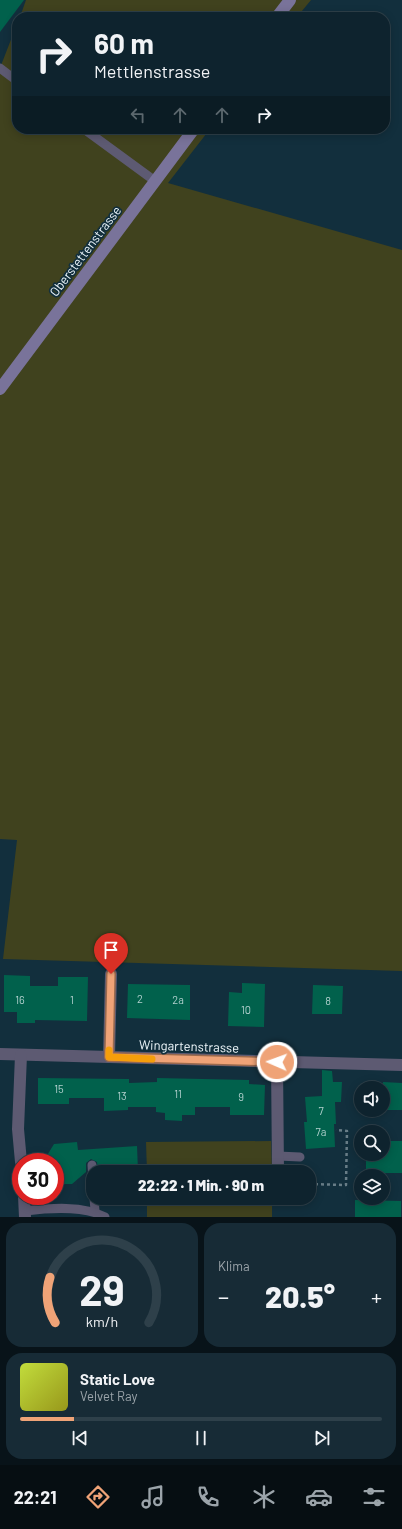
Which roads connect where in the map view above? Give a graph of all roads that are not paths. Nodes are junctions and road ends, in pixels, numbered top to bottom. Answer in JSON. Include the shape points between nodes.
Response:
{"nodes":[{"id":1,"x":290,"y":0,"type":"edge"},
{"id":2,"x":281,"y":12,"type":"edge"},
{"id":3,"x":0,"y":68,"type":"edge"},
{"id":4,"x":12,"y":76,"type":"edge"},
{"id":5,"x":91,"y":134,"type":"edge"},
{"id":6,"x":190,"y":134,"type":"edge"},
{"id":7,"x":155,"y":181,"type":"junction"},
{"id":8,"x":0,"y":389,"type":"edge"},
{"id":9,"x":111,"y":974,"type":"dead end"},
{"id":10,"x":0,"y":1054,"type":"edge"},
{"id":11,"x":21,"y":1055,"type":"junction"},
{"id":12,"x":109,"y":1057,"type":"junction"},
{"id":13,"x":277,"y":1062,"type":"junction"},
{"id":14,"x":402,"y":1066,"type":"edge"},
{"id":15,"x":20,"y":1153,"type":"edge"},
{"id":16,"x":278,"y":1156,"type":"junction"},
{"id":17,"x":300,"y":1157,"type":"dead end"},
{"id":18,"x":278,"y":1165,"type":"edge"},
{"id":19,"x":94,"y":1205,"type":"edge"},
{"id":20,"x":95,"y":1212,"type":"junction"},
{"id":21,"x":25,"y":1214,"type":"edge"},
{"id":22,"x":105,"y":1217,"type":"edge"}],
"edges":[{"from":1,"to":2,"type":"street"},
{"from":3,"to":4,"type":"lane"},
{"from":5,"to":7,"type":"lane"},
{"from":6,"to":7,"type":"street","name":"Oberstettenstrasse"},
{"from":7,"to":8,"type":"street","name":"Oberstettenstrasse"},
{"from":9,"to":12,"type":"street"},
{"from":10,"to":11,"type":"street","name":"Wingartenstrasse"},
{"from":11,"to":12,"type":"street","name":"Wingartenstrasse"},
{"from":11,"to":15,"type":"street","via":[[18,1129]]},
{"from":12,"to":13,"type":"street","name":"Wingartenstrasse"},
{"from":13,"to":14,"type":"street","name":"Wingartenstrasse"},
{"from":13,"to":16,"type":"street"},
{"from":16,"to":17,"type":"lane"},
{"from":16,"to":18,"type":"street"},
{"from":19,"to":20,"type":"lane"},
{"from":20,"to":21,"type":"lane","via":[[47,1208]]},
{"from":20,"to":22,"type":"lane"}]}
